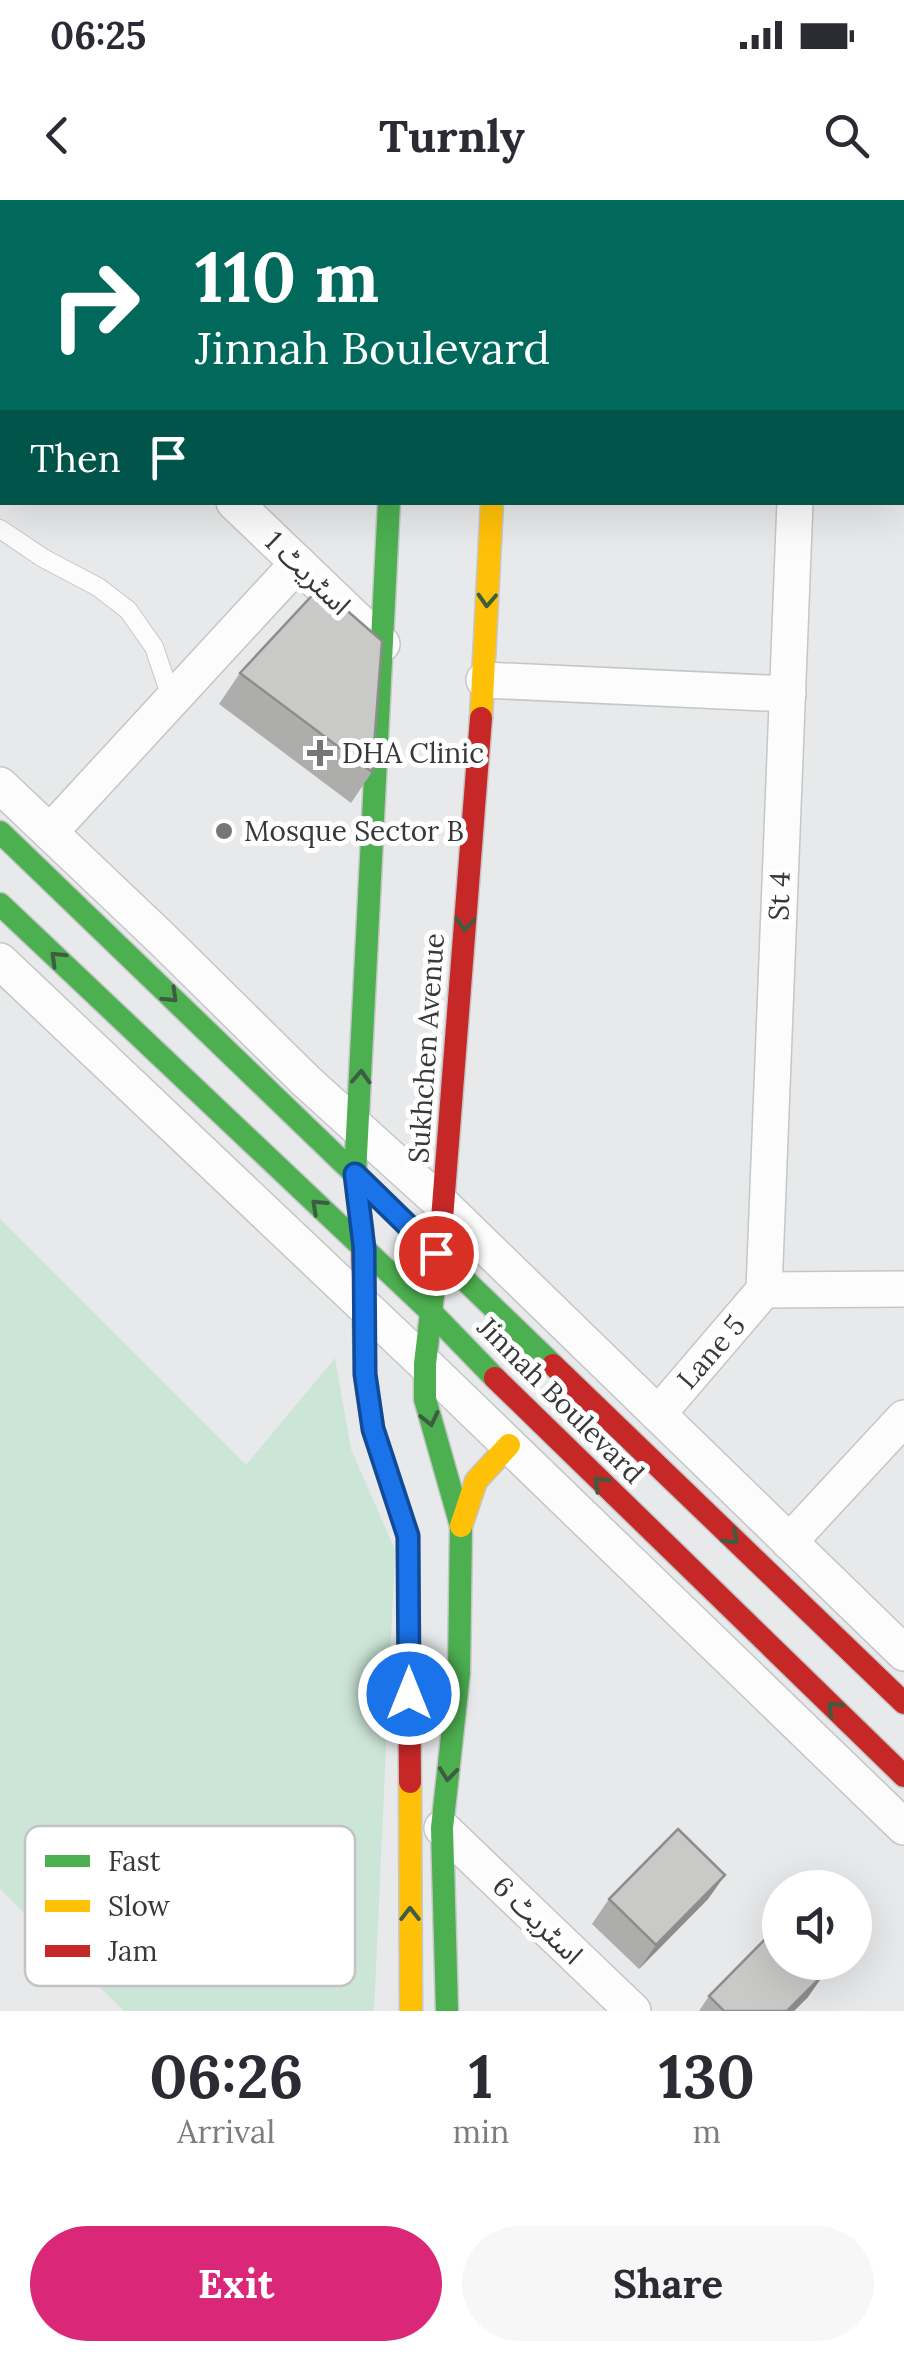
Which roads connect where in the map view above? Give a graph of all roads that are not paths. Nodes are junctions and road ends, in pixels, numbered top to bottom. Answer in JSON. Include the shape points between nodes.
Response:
{"nodes":[{"id":1,"x":237,"y":505,"type":"edge"},
{"id":2,"x":388,"y":505,"type":"edge"},
{"id":3,"x":492,"y":505,"type":"edge"},
{"id":4,"x":795,"y":505,"type":"edge"},
{"id":5,"x":0,"y":528,"type":"edge"},
{"id":6,"x":298,"y":563,"type":"junction"},
{"id":7,"x":382,"y":644,"type":"junction"},
{"id":8,"x":484,"y":680,"type":"junction"},
{"id":9,"x":788,"y":694,"type":"junction"},
{"id":10,"x":172,"y":700,"type":"junction"},
{"id":11,"x":0,"y":785,"type":"edge"},
{"id":12,"x":0,"y":832,"type":"edge"},
{"id":13,"x":50,"y":832,"type":"junction"},
{"id":14,"x":0,"y":904,"type":"edge"},
{"id":15,"x":159,"y":936,"type":"junction"},
{"id":16,"x":0,"y":961,"type":"edge"},
{"id":17,"x":136,"y":963,"type":"junction"},
{"id":18,"x":104,"y":1002,"type":"junction"},
{"id":19,"x":72,"y":1026,"type":"junction"},
{"id":20,"x":358,"y":1129,"type":"junction"},
{"id":21,"x":355,"y":1174,"type":"junction"},
{"id":22,"x":444,"y":1206,"type":"junction"},
{"id":23,"x":364,"y":1248,"type":"junction"},
{"id":24,"x":436,"y":1253,"type":"junction"},
{"id":25,"x":904,"y":1289,"type":"edge"},
{"id":26,"x":764,"y":1290,"type":"junction"},
{"id":27,"x":364,"y":1306,"type":"junction"},
{"id":28,"x":432,"y":1314,"type":"junction"},
{"id":29,"x":425,"y":1364,"type":"junction"},
{"id":30,"x":658,"y":1414,"type":"junction"},
{"id":31,"x":904,"y":1418,"type":"edge"},
{"id":32,"x":510,"y":1445,"type":"junction"},
{"id":33,"x":460,"y":1526,"type":"junction"},
{"id":34,"x":790,"y":1542,"type":"junction"},
{"id":35,"x":904,"y":1653,"type":"edge"},
{"id":36,"x":904,"y":1703,"type":"edge"},
{"id":37,"x":904,"y":1776,"type":"edge"},
{"id":38,"x":904,"y":1827,"type":"edge"},
{"id":39,"x":442,"y":1828,"type":"junction"},
{"id":40,"x":411,"y":2011,"type":"edge"},
{"id":41,"x":446,"y":2011,"type":"edge"},
{"id":42,"x":633,"y":2011,"type":"edge"}],
"edges":[{"from":1,"to":6,"type":"street","name":"اسٹریٹ 1"},
{"from":2,"to":7,"type":"street"},
{"from":3,"to":8,"type":"street","name":"Sukhchen Avenue","one_way":true},
{"from":4,"to":9,"type":"street","name":"St 4"},
{"from":5,"to":10,"type":"lane","via":[[128,610],[154,647]]},
{"from":6,"to":7,"type":"street","name":"اسٹریٹ 1"},
{"from":6,"to":10,"type":"street"},
{"from":20,"to":7,"type":"street","one_way":true},
{"from":8,"to":9,"type":"street"},
{"from":8,"to":22,"type":"street","name":"Sukhchen Avenue","one_way":true},
{"from":9,"to":26,"type":"street","name":"St 4"},
{"from":10,"to":13,"type":"street"},
{"from":11,"to":13,"type":"street"},
{"from":12,"to":17,"type":"street","name":"Jinnah Boulevard"},
{"from":13,"to":15,"type":"street"},
{"from":18,"to":14,"type":"street","name":"Jinnah Boulevard","one_way":true},
{"from":15,"to":17,"type":"street"},
{"from":15,"to":20,"type":"street"},
{"from":16,"to":19,"type":"street"},
{"from":17,"to":21,"type":"street","name":"Jinnah Boulevard","one_way":true},
{"from":18,"to":19,"type":"street"},
{"from":23,"to":18,"type":"street","name":"Jinnah Boulevard","one_way":true},
{"from":19,"to":27,"type":"street"},
{"from":20,"to":21,"type":"street"},
{"from":20,"to":22,"type":"street"},
{"from":21,"to":23,"type":"street"},
{"from":21,"to":24,"type":"street","name":"Jinnah Boulevard"},
{"from":22,"to":24,"type":"street","name":"Sukhchen Avenue"},
{"from":22,"to":30,"type":"street"},
{"from":23,"to":27,"type":"street"},
{"from":23,"to":28,"type":"street","name":"Jinnah Boulevard"},
{"from":24,"to":28,"type":"street","name":"Sukhchen Avenue"},
{"from":24,"to":36,"type":"street","name":"Jinnah Boulevard","one_way":true},
{"from":25,"to":26,"type":"street"},
{"from":26,"to":30,"type":"street","name":"Lane 5"},
{"from":27,"to":29,"type":"street"},
{"from":40,"to":27,"type":"street","one_way":true,"via":[[408,1536],[373,1429]]},
{"from":28,"to":29,"type":"street","name":"Sukhchen Avenue"},
{"from":37,"to":28,"type":"street","name":"Jinnah Boulevard","one_way":true},
{"from":29,"to":32,"type":"street"},
{"from":29,"to":33,"type":"street","name":"Sukhchen Avenue","one_way":true,"via":[[425,1399]]},
{"from":30,"to":34,"type":"street"},
{"from":31,"to":34,"type":"street"},
{"from":32,"to":33,"type":"street","via":[[476,1481]]},
{"from":32,"to":38,"type":"street"},
{"from":33,"to":39,"type":"street","name":"Sukhchen Avenue","one_way":true,"via":[[459,1673]]},
{"from":34,"to":35,"type":"street"},
{"from":39,"to":41,"type":"street","name":"Sukhchen Avenue"},
{"from":39,"to":42,"type":"street","name":"اسٹریٹ 6"}]}
